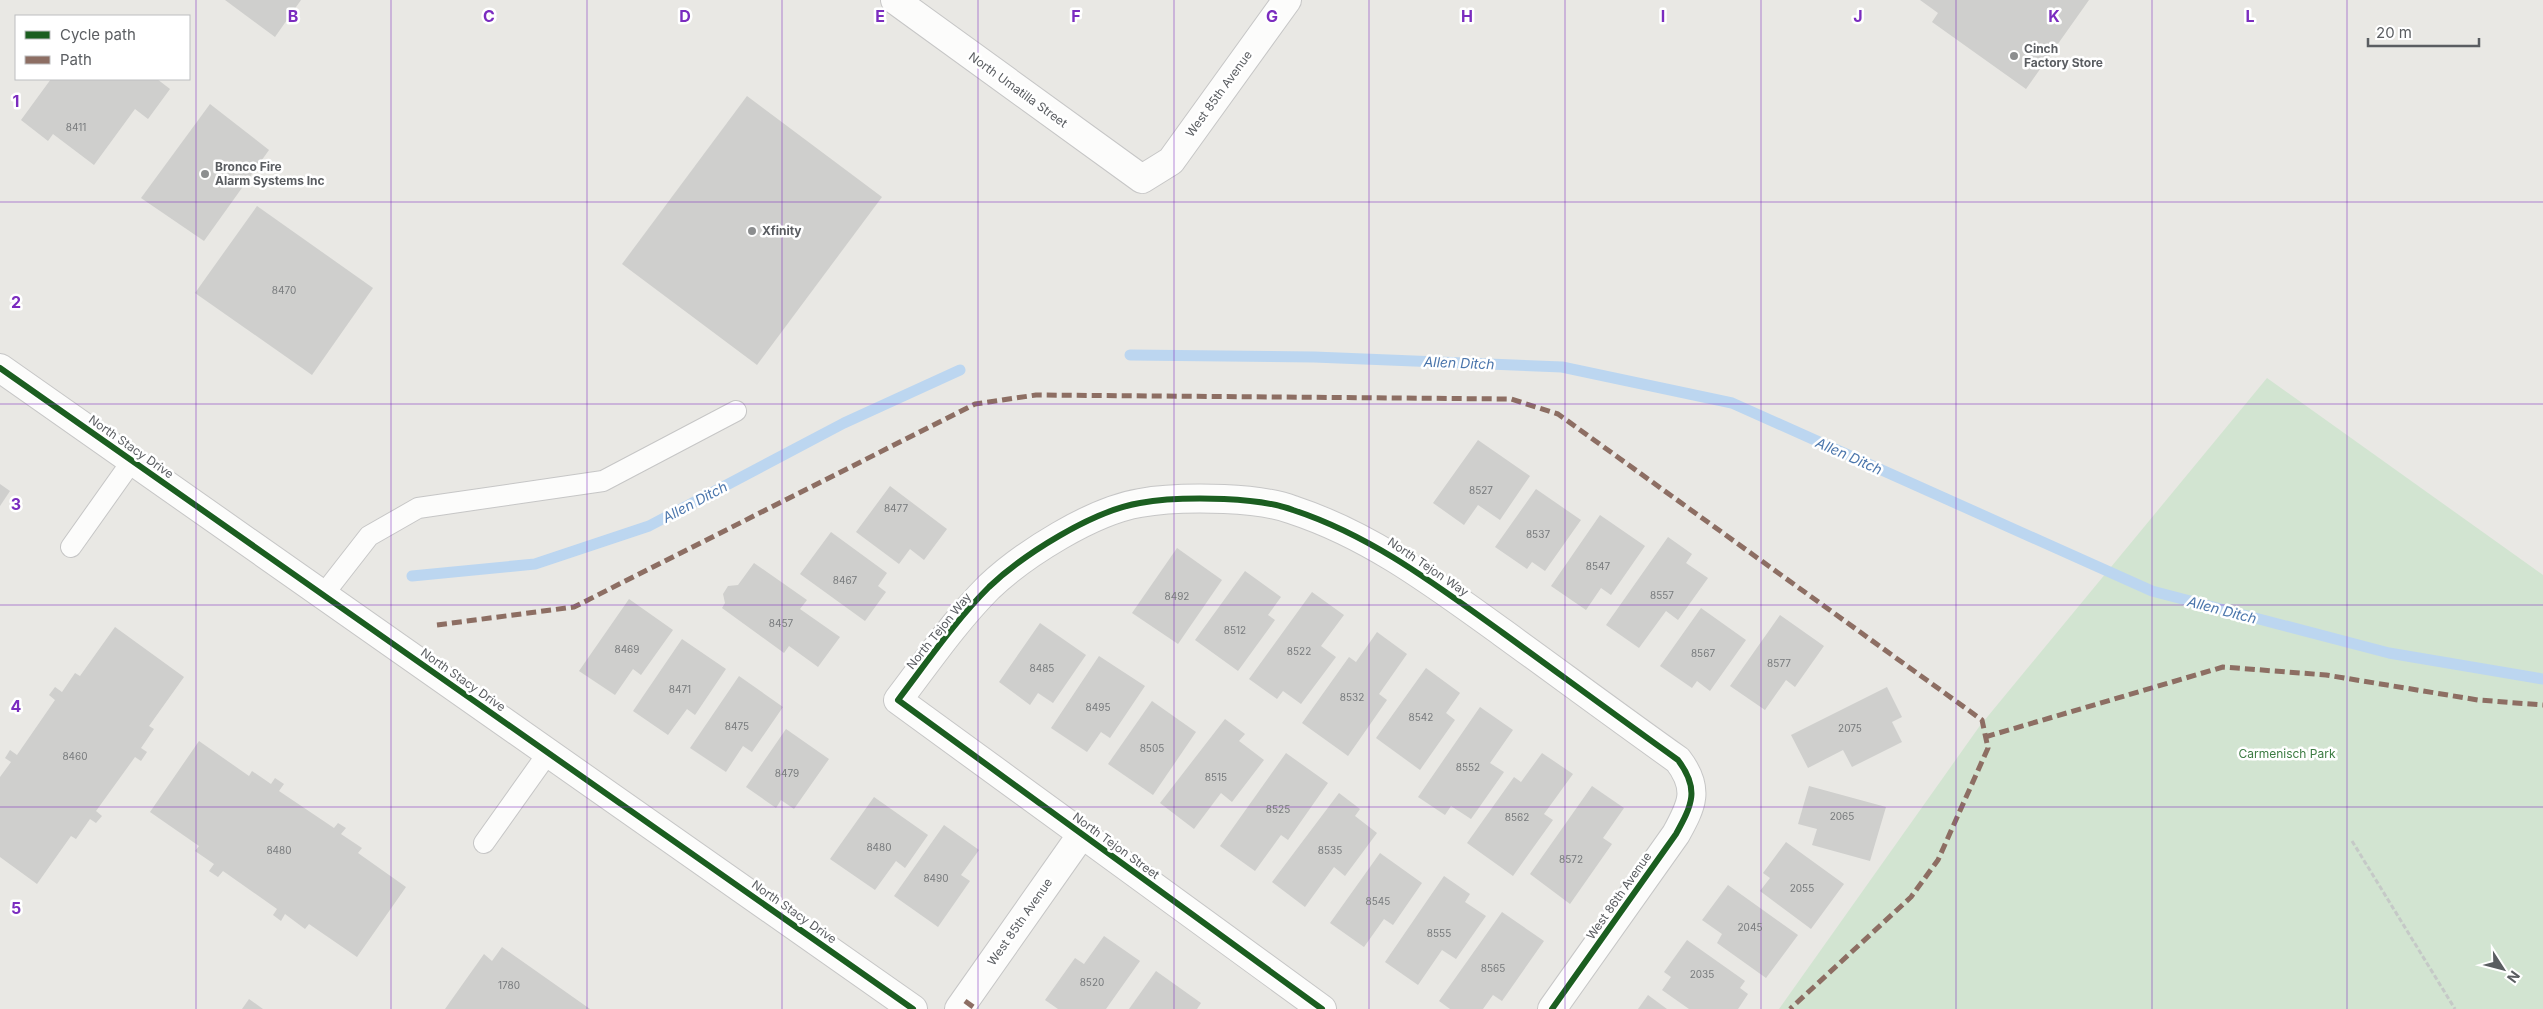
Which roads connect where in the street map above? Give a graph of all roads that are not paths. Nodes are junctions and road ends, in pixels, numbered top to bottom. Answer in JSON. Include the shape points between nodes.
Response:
{"nodes":[{"id":1,"x":895,"y":0,"type":"edge"},
{"id":2,"x":1287,"y":0,"type":"edge"},
{"id":3,"x":1142,"y":179,"type":"joint"},
{"id":4,"x":0,"y":368,"type":"edge"},
{"id":5,"x":736,"y":411,"type":"dead end"},
{"id":6,"x":132,"y":461,"type":"junction"},
{"id":7,"x":71,"y":547,"type":"dead end"},
{"id":8,"x":323,"y":595,"type":"junction"},
{"id":9,"x":898,"y":700,"type":"joint"},
{"id":10,"x":548,"y":753,"type":"junction"},
{"id":11,"x":1693,"y":790,"type":"joint"},
{"id":12,"x":1082,"y":834,"type":"junction"},
{"id":13,"x":484,"y":844,"type":"dead end"},
{"id":14,"x":913,"y":1009,"type":"edge"},
{"id":15,"x":959,"y":1009,"type":"edge"},
{"id":16,"x":1322,"y":1009,"type":"edge"},
{"id":17,"x":1552,"y":1009,"type":"edge"}],
"edges":[{"from":1,"to":3,"type":"street","name":"North Umatilla Street"},
{"from":2,"to":3,"type":"street","name":"West 85th Avenue","via":[[1171,161]]},
{"from":4,"to":6,"type":"street","name":"North Stacy Drive"},
{"from":5,"to":8,"type":"lane","via":[[603,481],[418,508],[369,536]]},
{"from":6,"to":7,"type":"lane"},
{"from":6,"to":8,"type":"street","name":"North Stacy Drive"},
{"from":8,"to":10,"type":"street","name":"North Stacy Drive"},
{"from":9,"to":11,"type":"street","name":"North Tejon Way","via":[[953,627],[990,586],[1034,551],[1081,523],[1138,503],[1194,498],[1244,500],[1291,509],[1328,523],[1413,568],[1678,760],[1687,772]]},
{"from":9,"to":12,"type":"street","name":"North Tejon Street"},
{"from":10,"to":13,"type":"lane"},
{"from":10,"to":14,"type":"street","name":"North Stacy Drive"},
{"from":11,"to":17,"type":"street","name":"West 86th Avenue","via":[[1688,811],[1676,834]]},
{"from":12,"to":15,"type":"street","name":"West 85th Avenue"},
{"from":12,"to":16,"type":"street","name":"North Tejon Street"}]}
